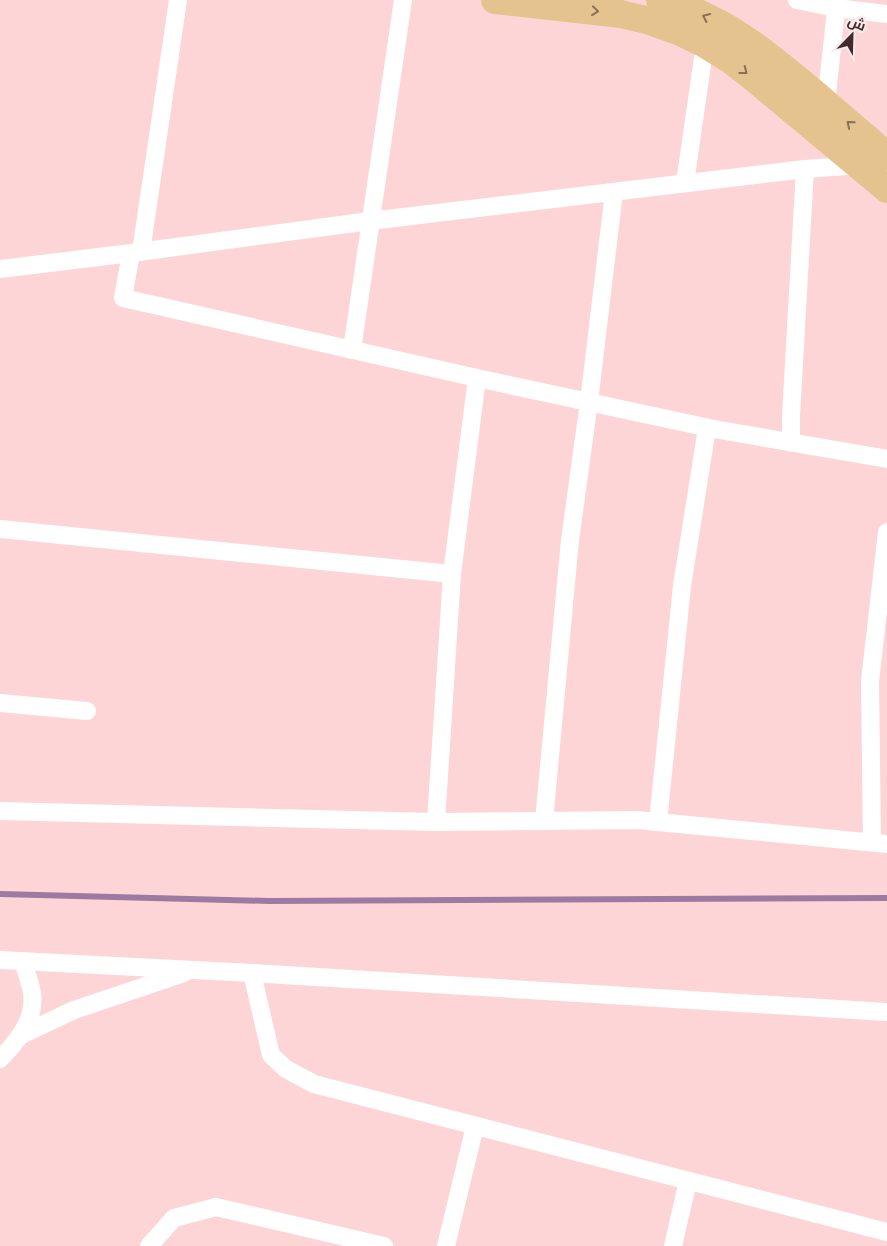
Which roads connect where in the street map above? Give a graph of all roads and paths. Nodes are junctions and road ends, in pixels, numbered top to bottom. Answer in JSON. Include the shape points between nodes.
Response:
{"nodes":[{"id":1,"x":178,"y":0,"type":"edge"},
{"id":2,"x":403,"y":0,"type":"edge"},
{"id":3,"x":494,"y":0,"type":"edge"},
{"id":4,"x":660,"y":0,"type":"edge"},
{"id":5,"x":797,"y":0,"type":"edge"},
{"id":6,"x":837,"y":4,"type":"edge"},
{"id":7,"x":887,"y":14,"type":"edge"},
{"id":8,"x":705,"y":44,"type":"junction"},
{"id":9,"x":826,"y":104,"type":"junction"},
{"id":10,"x":887,"y":157,"type":"edge"},
{"id":11,"x":859,"y":165,"type":"junction"},
{"id":12,"x":805,"y":169,"type":"junction"},
{"id":13,"x":685,"y":183,"type":"junction"},
{"id":14,"x":887,"y":189,"type":"edge"},
{"id":15,"x":614,"y":192,"type":"junction"},
{"id":16,"x":370,"y":220,"type":"junction"},
{"id":17,"x":136,"y":253,"type":"junction"},
{"id":18,"x":0,"y":269,"type":"edge"},
{"id":19,"x":352,"y":350,"type":"junction"},
{"id":20,"x":477,"y":378,"type":"junction"},
{"id":21,"x":590,"y":402,"type":"junction"},
{"id":22,"x":707,"y":428,"type":"junction"},
{"id":23,"x":791,"y":443,"type":"junction"},
{"id":24,"x":887,"y":459,"type":"edge"},
{"id":25,"x":0,"y":529,"type":"edge"},
{"id":26,"x":887,"y":532,"type":"edge"},
{"id":27,"x":452,"y":574,"type":"junction"},
{"id":28,"x":0,"y":703,"type":"edge"},
{"id":29,"x":87,"y":711,"type":"dead end"},
{"id":30,"x":0,"y":811,"type":"edge"},
{"id":31,"x":544,"y":821,"type":"junction"},
{"id":32,"x":436,"y":822,"type":"junction"},
{"id":33,"x":658,"y":822,"type":"junction"},
{"id":34,"x":879,"y":843,"type":"edge"},
{"id":35,"x":0,"y":960,"type":"edge"},
{"id":36,"x":23,"y":962,"type":"junction"},
{"id":37,"x":194,"y":970,"type":"junction"},
{"id":38,"x":252,"y":973,"type":"junction"},
{"id":39,"x":887,"y":1012,"type":"edge"},
{"id":40,"x":21,"y":1035,"type":"junction"},
{"id":41,"x":0,"y":1059,"type":"edge"},
{"id":42,"x":474,"y":1126,"type":"junction"},
{"id":43,"x":688,"y":1182,"type":"junction"},
{"id":44,"x":887,"y":1232,"type":"edge"},
{"id":45,"x":149,"y":1246,"type":"edge"},
{"id":46,"x":384,"y":1246,"type":"edge"},
{"id":47,"x":446,"y":1246,"type":"edge"},
{"id":48,"x":673,"y":1246,"type":"edge"}],
"edges":[{"from":1,"to":17,"type":"street"},
{"from":2,"to":16,"type":"street"},
{"from":3,"to":8,"type":"main road","one_way":true,"via":[[621,14],[659,24]]},
{"from":9,"to":4,"type":"main road","one_way":true,"via":[[748,40],[722,24]]},
{"from":5,"to":6,"type":"street"},
{"from":6,"to":7,"type":"street"},
{"from":6,"to":9,"type":"street"},
{"from":8,"to":11,"type":"main road","one_way":true,"via":[[731,60]]},
{"from":8,"to":13,"type":"street"},
{"from":10,"to":9,"type":"main road","one_way":true},
{"from":10,"to":11,"type":"street"},
{"from":11,"to":12,"type":"street"},
{"from":11,"to":14,"type":"main road"},
{"from":12,"to":13,"type":"street"},
{"from":12,"to":23,"type":"street"},
{"from":13,"to":15,"type":"street"},
{"from":15,"to":16,"type":"street"},
{"from":15,"to":21,"type":"street"},
{"from":16,"to":17,"type":"street"},
{"from":16,"to":19,"type":"street"},
{"from":17,"to":18,"type":"street"},
{"from":17,"to":19,"type":"street","via":[[124,298]]},
{"from":19,"to":20,"type":"street"},
{"from":20,"to":21,"type":"street"},
{"from":20,"to":27,"type":"street"},
{"from":21,"to":22,"type":"street"},
{"from":21,"to":31,"type":"street","via":[[570,540]]},
{"from":22,"to":23,"type":"street"},
{"from":22,"to":33,"type":"street","via":[[682,586]]},
{"from":23,"to":24,"type":"street"},
{"from":25,"to":27,"type":"street"},
{"from":26,"to":34,"type":"street","via":[[870,681]]},
{"from":27,"to":32,"type":"street"},
{"from":28,"to":29,"type":"street"},
{"from":30,"to":32,"type":"street"},
{"from":31,"to":32,"type":"street"},
{"from":31,"to":33,"type":"street"},
{"from":33,"to":34,"type":"street"},
{"from":35,"to":36,"type":"street"},
{"from":36,"to":37,"type":"street"},
{"from":36,"to":40,"type":"street","via":[[32,994],[29,1018]]},
{"from":37,"to":38,"type":"street"},
{"from":37,"to":40,"type":"street","via":[[74,1010]]},
{"from":38,"to":39,"type":"street"},
{"from":38,"to":42,"type":"street","via":[[271,1055],[286,1069],[314,1084]]},
{"from":40,"to":41,"type":"street"},
{"from":42,"to":43,"type":"street"},
{"from":42,"to":47,"type":"street"},
{"from":43,"to":44,"type":"street"},
{"from":43,"to":48,"type":"street"},
{"from":45,"to":46,"type":"street","via":[[174,1218],[216,1207]]}]}
